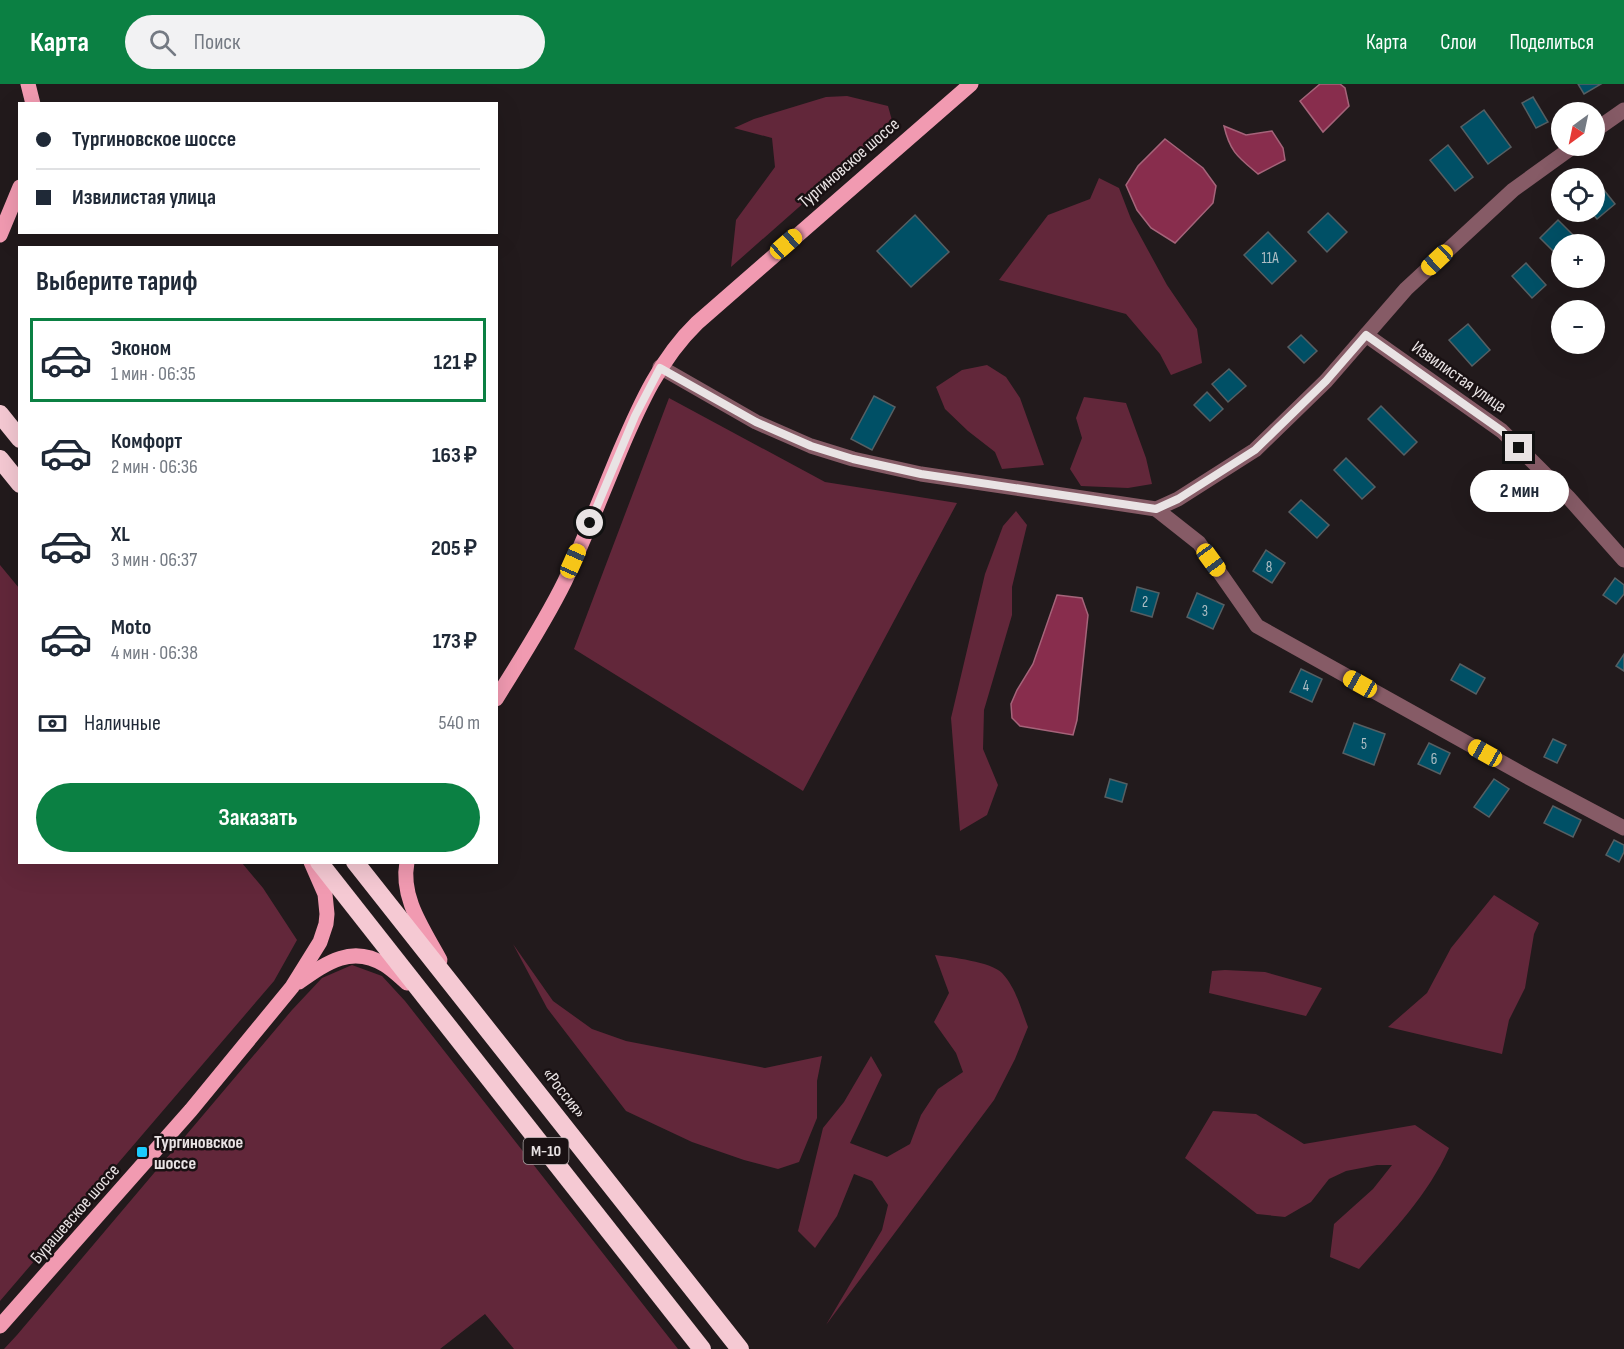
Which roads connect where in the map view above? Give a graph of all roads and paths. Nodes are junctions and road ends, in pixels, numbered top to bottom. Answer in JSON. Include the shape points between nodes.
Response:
{"nodes":[{"id":1,"x":28,"y":84,"type":"edge"},
{"id":2,"x":971,"y":84,"type":"edge"},
{"id":3,"x":32,"y":102,"type":"edge"},
{"id":4,"x":1624,"y":110,"type":"edge"},
{"id":5,"x":1605,"y":123,"type":"edge"},
{"id":6,"x":1561,"y":156,"type":"edge"},
{"id":7,"x":18,"y":192,"type":"edge"},
{"id":8,"x":0,"y":235,"type":"edge"},
{"id":9,"x":1366,"y":335,"type":"junction"},
{"id":10,"x":660,"y":368,"type":"junction"},
{"id":11,"x":0,"y":408,"type":"edge"},
{"id":12,"x":0,"y":414,"type":"edge"},
{"id":13,"x":16,"y":434,"type":"edge"},
{"id":14,"x":0,"y":459,"type":"edge"},
{"id":15,"x":18,"y":482,"type":"edge"},
{"id":16,"x":1156,"y":509,"type":"junction"},
{"id":17,"x":1624,"y":560,"type":"edge"},
{"id":18,"x":498,"y":696,"type":"edge"},
{"id":19,"x":1624,"y":828,"type":"edge"},
{"id":20,"x":312,"y":864,"type":"edge"},
{"id":21,"x":321,"y":864,"type":"edge"},
{"id":22,"x":357,"y":864,"type":"edge"},
{"id":23,"x":407,"y":864,"type":"edge"},
{"id":24,"x":452,"y":984,"type":"junction"},
{"id":25,"x":292,"y":987,"type":"junction"},
{"id":26,"x":429,"y":1002,"type":"junction"},
{"id":27,"x":0,"y":1326,"type":"edge"},
{"id":28,"x":702,"y":1349,"type":"edge"},
{"id":29,"x":740,"y":1349,"type":"edge"}],
"edges":[{"from":1,"to":3,"type":"main road"},
{"from":2,"to":10,"type":"main road","name":"Тургиновское шоссе","via":[[697,323]]},
{"from":4,"to":5,"type":"street"},
{"from":6,"to":9,"type":"street","via":[[1506,198],[1406,289]]},
{"from":7,"to":8,"type":"main road"},
{"from":9,"to":16,"type":"street","via":[[1326,381],[1255,450]]},
{"from":9,"to":17,"type":"street","name":"Извилистая улица","via":[[1502,431]]},
{"from":10,"to":16,"type":"street","via":[[756,422],[853,459],[921,474]]},
{"from":10,"to":18,"type":"main road","name":"Тургиновское шоссе","via":[[635,416],[564,583]]},
{"from":11,"to":13,"type":"main road"},
{"from":12,"to":13,"type":"highway"},
{"from":14,"to":15,"type":"highway"},
{"from":16,"to":19,"type":"street","via":[[1199,543],[1257,626]]},
{"from":20,"to":25,"type":"main road","name":"Бурашевское шоссе","via":[[325,894],[326,924],[320,942]]},
{"from":21,"to":26,"type":"highway","number":"М-10"},
{"from":22,"to":24,"type":"highway","name":"«Россия»","number":"М-10"},
{"from":23,"to":24,"type":"main road","via":[[405,880],[410,900]]},
{"from":24,"to":29,"type":"highway","name":"«Россия»","number":"М-10"},
{"from":25,"to":26,"type":"main road","name":"Бурашевское шоссе","via":[[331,961],[362,956],[386,965]]},
{"from":25,"to":27,"type":"main road","name":"Бурашевское шоссе","via":[[170,1134]]},
{"from":26,"to":28,"type":"highway","number":"М-10"}]}
